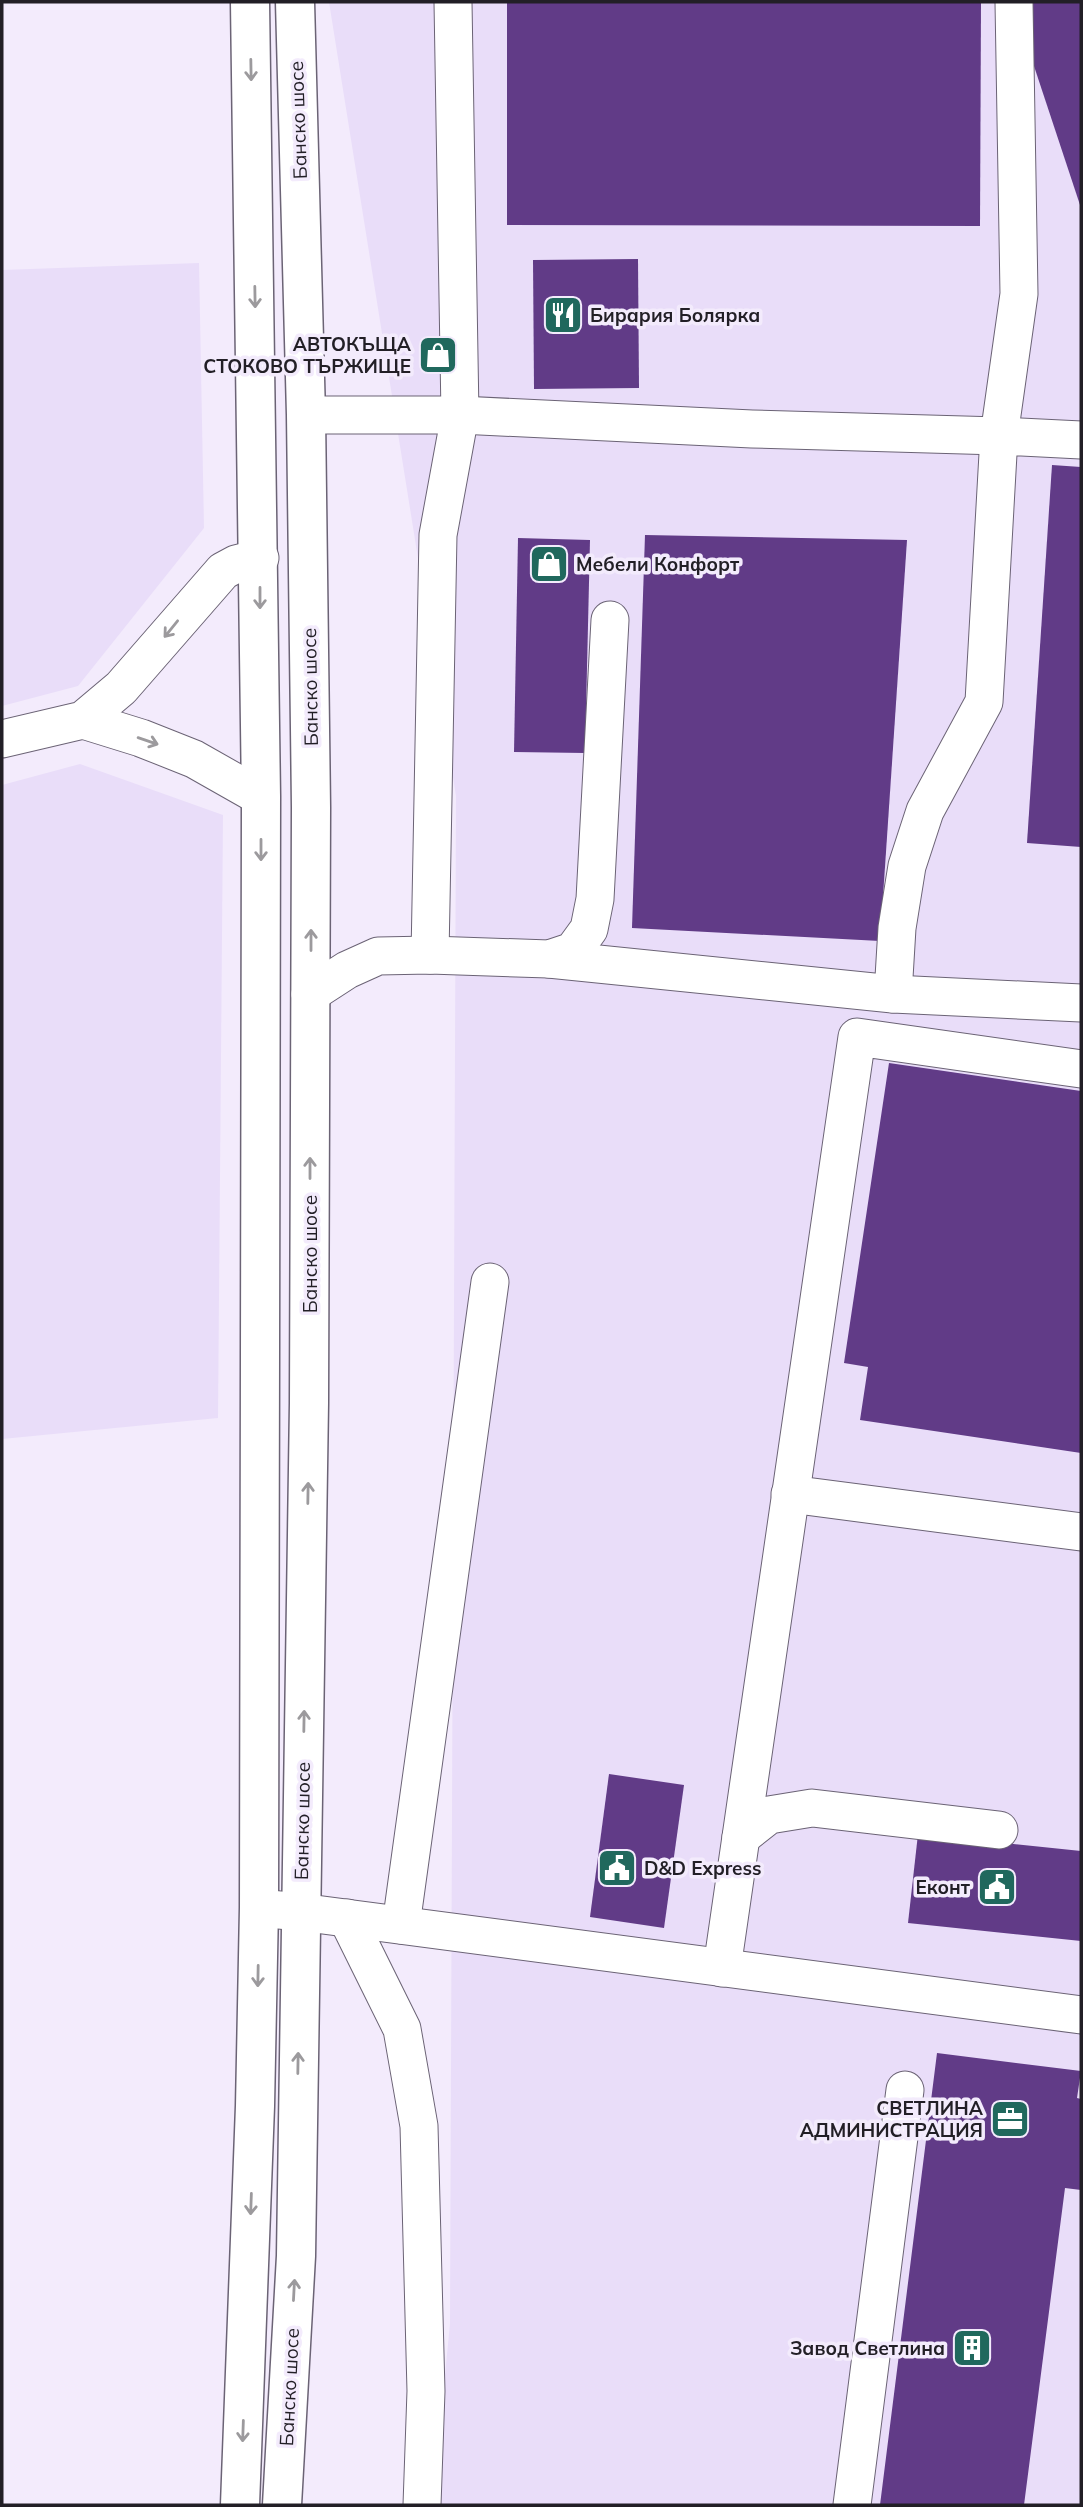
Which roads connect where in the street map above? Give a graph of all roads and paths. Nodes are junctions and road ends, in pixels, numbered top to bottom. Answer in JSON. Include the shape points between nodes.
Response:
{"nodes":[{"id":1,"x":250,"y":2,"type":"edge"},
{"id":2,"x":295,"y":2,"type":"edge"},
{"id":3,"x":453,"y":2,"type":"edge"},
{"id":4,"x":1014,"y":2,"type":"edge"},
{"id":5,"x":306,"y":415,"type":"junction"},
{"id":6,"x":460,"y":415,"type":"junction"},
{"id":7,"x":999,"y":436,"type":"junction"},
{"id":8,"x":1081,"y":440,"type":"edge"},
{"id":9,"x":260,"y":558,"type":"junction"},
{"id":10,"x":610,"y":620,"type":"dead end"},
{"id":11,"x":82,"y":720,"type":"junction"},
{"id":12,"x":2,"y":739,"type":"edge"},
{"id":13,"x":261,"y":797,"type":"junction"},
{"id":14,"x":311,"y":807,"type":"junction"},
{"id":15,"x":430,"y":955,"type":"junction"},
{"id":16,"x":549,"y":959,"type":"junction"},
{"id":17,"x":310,"y":994,"type":"junction"},
{"id":18,"x":893,"y":994,"type":"junction"},
{"id":19,"x":1081,"y":1003,"type":"edge"},
{"id":20,"x":1081,"y":1069,"type":"edge"},
{"id":21,"x":490,"y":1282,"type":"dead end"},
{"id":22,"x":790,"y":1494,"type":"junction"},
{"id":23,"x":1081,"y":1532,"type":"edge"},
{"id":24,"x":999,"y":1830,"type":"dead end"},
{"id":25,"x":741,"y":1838,"type":"junction"},
{"id":26,"x":259,"y":1908,"type":"junction"},
{"id":27,"x":300,"y":1912,"type":"junction"},
{"id":28,"x":347,"y":1918,"type":"junction"},
{"id":29,"x":401,"y":1925,"type":"junction"},
{"id":30,"x":722,"y":1968,"type":"junction"},
{"id":31,"x":1081,"y":2015,"type":"edge"},
{"id":32,"x":905,"y":2090,"type":"dead end"},
{"id":33,"x":240,"y":2505,"type":"edge"},
{"id":34,"x":282,"y":2505,"type":"edge"},
{"id":35,"x":422,"y":2505,"type":"edge"},
{"id":36,"x":852,"y":2505,"type":"edge"}],
"edges":[{"from":1,"to":9,"type":"main road","one_way":true},
{"from":2,"to":5,"type":"main road","name":"Банско шосе"},
{"from":3,"to":6,"type":"street"},
{"from":4,"to":7,"type":"street","via":[[1019,294]]},
{"from":5,"to":6,"type":"street"},
{"from":5,"to":14,"type":"main road","name":"Банско шосе"},
{"from":6,"to":7,"type":"street"},
{"from":6,"to":15,"type":"street","via":[[438,535]]},
{"from":7,"to":8,"type":"street"},
{"from":7,"to":18,"type":"street","via":[[985,702],[925,811],[907,866]]},
{"from":9,"to":11,"type":"street","one_way":true,"via":[[223,571],[121,688]]},
{"from":9,"to":13,"type":"main road","one_way":true},
{"from":9,"to":14,"type":"main road","via":[[280,564],[289,582]]},
{"from":10,"to":16,"type":"street","via":[[595,899],[589,929],[573,951]]},
{"from":11,"to":12,"type":"street"},
{"from":11,"to":13,"type":"street","one_way":true,"via":[[194,759]]},
{"from":13,"to":26,"type":"main road","one_way":true},
{"from":17,"to":14,"type":"main road","name":"Банско шосе","one_way":true},
{"from":15,"to":16,"type":"street"},
{"from":15,"to":17,"type":"street","via":[[378,956]]},
{"from":16,"to":18,"type":"street"},
{"from":27,"to":17,"type":"main road","name":"Банско шосе","one_way":true},
{"from":18,"to":19,"type":"street"},
{"from":20,"to":22,"type":"street","via":[[857,1037]]},
{"from":21,"to":29,"type":"street"},
{"from":22,"to":23,"type":"street"},
{"from":22,"to":25,"type":"street"},
{"from":24,"to":25,"type":"street","via":[[812,1808],[769,1815]]},
{"from":25,"to":30,"type":"street"},
{"from":26,"to":27,"type":"street"},
{"from":26,"to":33,"type":"main road","one_way":true},
{"from":27,"to":28,"type":"street"},
{"from":34,"to":27,"type":"main road","name":"Банско шосе","one_way":true,"via":[[296,2256]]},
{"from":28,"to":29,"type":"street"},
{"from":28,"to":35,"type":"street","via":[[402,2029],[419,2126],[426,2391]]},
{"from":29,"to":30,"type":"street"},
{"from":30,"to":31,"type":"street"},
{"from":32,"to":36,"type":"street"}]}
